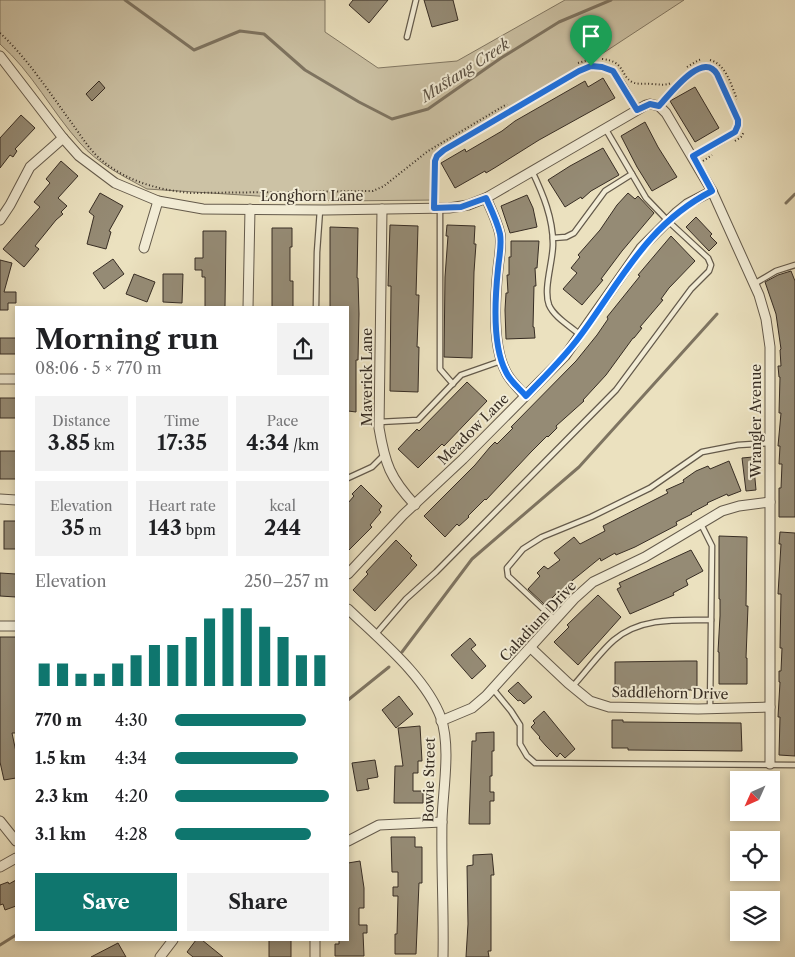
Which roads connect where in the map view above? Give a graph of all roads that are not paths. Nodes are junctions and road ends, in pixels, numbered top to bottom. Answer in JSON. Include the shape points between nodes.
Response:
{"nodes":[{"id":1,"x":416,"y":0,"type":"edge"},
{"id":2,"x":407,"y":36,"type":"dead end"},
{"id":3,"x":0,"y":56,"type":"edge"},
{"id":4,"x":659,"y":106,"type":"junction"},
{"id":5,"x":637,"y":110,"type":"junction"},
{"id":6,"x":606,"y":128,"type":"junction"},
{"id":7,"x":64,"y":138,"type":"junction"},
{"id":8,"x":695,"y":160,"type":"junction"},
{"id":9,"x":532,"y":171,"type":"junction"},
{"id":10,"x":632,"y":174,"type":"junction"},
{"id":11,"x":712,"y":191,"type":"junction"},
{"id":12,"x":486,"y":198,"type":"junction"},
{"id":13,"x":158,"y":201,"type":"junction"},
{"id":14,"x":437,"y":208,"type":"junction"},
{"id":15,"x":250,"y":209,"type":"junction"},
{"id":16,"x":382,"y":209,"type":"junction"},
{"id":17,"x":320,"y":210,"type":"junction"},
{"id":18,"x":0,"y":220,"type":"edge"},
{"id":19,"x":668,"y":221,"type":"junction"},
{"id":20,"x":553,"y":238,"type":"junction"},
{"id":21,"x":144,"y":248,"type":"dead end"},
{"id":22,"x":795,"y":265,"type":"edge"},
{"id":23,"x":754,"y":284,"type":"junction"},
{"id":24,"x":248,"y":306,"type":"edge"},
{"id":25,"x":316,"y":306,"type":"edge"},
{"id":26,"x":580,"y":335,"type":"junction"},
{"id":27,"x":501,"y":361,"type":"junction"},
{"id":28,"x":0,"y":379,"type":"edge"},
{"id":29,"x":15,"y":379,"type":"edge"},
{"id":30,"x":453,"y":384,"type":"junction"},
{"id":31,"x":526,"y":396,"type":"junction"},
{"id":32,"x":379,"y":422,"type":"junction"},
{"id":33,"x":770,"y":443,"type":"junction"},
{"id":34,"x":384,"y":455,"type":"junction"},
{"id":35,"x":349,"y":478,"type":"edge"},
{"id":36,"x":0,"y":499,"type":"edge"},
{"id":37,"x":15,"y":500,"type":"edge"},
{"id":38,"x":770,"y":502,"type":"junction"},
{"id":39,"x":415,"y":505,"type":"junction"},
{"id":40,"x":701,"y":524,"type":"junction"},
{"id":41,"x":349,"y":573,"type":"edge"},
{"id":42,"x":349,"y":611,"type":"edge"},
{"id":43,"x":555,"y":620,"type":"junction"},
{"id":44,"x":711,"y":620,"type":"junction"},
{"id":45,"x":0,"y":626,"type":"edge"},
{"id":46,"x":15,"y":626,"type":"edge"},
{"id":47,"x":375,"y":636,"type":"junction"},
{"id":48,"x":531,"y":648,"type":"junction"},
{"id":49,"x":572,"y":687,"type":"junction"},
{"id":50,"x":493,"y":689,"type":"junction"},
{"id":51,"x":770,"y":707,"type":"junction"},
{"id":52,"x":710,"y":708,"type":"junction"},
{"id":53,"x":441,"y":721,"type":"junction"},
{"id":54,"x":770,"y":764,"type":"junction"},
{"id":55,"x":795,"y":765,"type":"edge"},
{"id":56,"x":0,"y":821,"type":"edge"},
{"id":57,"x":442,"y":822,"type":"junction"},
{"id":58,"x":15,"y":840,"type":"edge"},
{"id":59,"x":349,"y":840,"type":"edge"},
{"id":60,"x":15,"y":859,"type":"edge"},
{"id":61,"x":0,"y":867,"type":"edge"},
{"id":62,"x":172,"y":941,"type":"edge"},
{"id":63,"x":315,"y":941,"type":"edge"},
{"id":64,"x":160,"y":957,"type":"edge"},
{"id":65,"x":314,"y":957,"type":"edge"},
{"id":66,"x":443,"y":957,"type":"edge"}],
"edges":[{"from":1,"to":2,"type":"lane"},
{"from":3,"to":7,"type":"street","name":"Longhorn Lane"},
{"from":4,"to":5,"type":"street","name":"Longhorn Lane","via":[[650,104]]},
{"from":4,"to":8,"type":"street","name":"Wrangler Avenue"},
{"from":4,"to":8,"type":"lane","via":[[696,69],[704,66],[714,70],[738,125],[735,132]]},
{"from":5,"to":6,"type":"street","name":"Longhorn Lane"},
{"from":5,"to":14,"type":"lane","via":[[613,71],[591,66],[579,71],[440,153],[435,161]]},
{"from":6,"to":9,"type":"street","name":"Longhorn Lane"},
{"from":6,"to":10,"type":"lane"},
{"from":7,"to":13,"type":"street","name":"Longhorn Lane","via":[[79,156],[105,176]]},
{"from":7,"to":18,"type":"street","via":[[30,167]]},
{"from":8,"to":11,"type":"street","name":"Wrangler Avenue"},
{"from":9,"to":12,"type":"street","name":"Longhorn Lane"},
{"from":9,"to":20,"type":"lane","via":[[549,213]]},
{"from":10,"to":19,"type":"lane","via":[[646,198]]},
{"from":10,"to":20,"type":"lane","via":[[605,191],[574,233]]},
{"from":11,"to":19,"type":"street","name":"Meadow Lane","via":[[688,204]]},
{"from":11,"to":23,"type":"street","name":"Wrangler Avenue"},
{"from":12,"to":14,"type":"street","name":"Longhorn Lane","via":[[468,205]]},
{"from":12,"to":27,"type":"street","via":[[500,234],[496,326]]},
{"from":13,"to":15,"type":"street","name":"Longhorn Lane","via":[[192,208]]},
{"from":13,"to":21,"type":"street"},
{"from":14,"to":16,"type":"street","name":"Longhorn Lane"},
{"from":14,"to":30,"type":"lane","via":[[440,368]]},
{"from":15,"to":17,"type":"street","name":"Longhorn Lane"},
{"from":15,"to":24,"type":"street"},
{"from":16,"to":17,"type":"street","name":"Longhorn Lane"},
{"from":16,"to":32,"type":"street","name":"Maverick Lane"},
{"from":17,"to":25,"type":"lane"},
{"from":19,"to":26,"type":"street","name":"Meadow Lane","via":[[642,248]]},
{"from":19,"to":47,"type":"lane","via":[[708,258],[709,271],[691,288],[616,390],[406,599]]},
{"from":20,"to":26,"type":"lane","via":[[549,306]]},
{"from":22,"to":23,"type":"lane","via":[[776,271]]},
{"from":23,"to":33,"type":"street","name":"Wrangler Avenue","via":[[766,319],[770,348]]},
{"from":26,"to":31,"type":"street","name":"Meadow Lane"},
{"from":27,"to":30,"type":"lane","via":[[461,375]]},
{"from":27,"to":31,"type":"street","via":[[506,373]]},
{"from":28,"to":29,"type":"street"},
{"from":30,"to":32,"type":"lane","via":[[418,420]]},
{"from":31,"to":39,"type":"street","name":"Meadow Lane"},
{"from":32,"to":34,"type":"street","name":"Maverick Lane"},
{"from":33,"to":38,"type":"street","name":"Wrangler Avenue"},
{"from":33,"to":43,"type":"lane","via":[[738,444],[702,452],[650,488],[542,537],[523,549],[507,568],[508,576]]},
{"from":34,"to":35,"type":"lane","via":[[372,467]]},
{"from":34,"to":39,"type":"street","name":"Maverick Lane","via":[[398,486]]},
{"from":36,"to":37,"type":"street"},
{"from":38,"to":40,"type":"street","name":"Caladium Drive","via":[[722,511]]},
{"from":38,"to":51,"type":"street","name":"Wrangler Avenue"},
{"from":39,"to":41,"type":"street","name":"Meadow Lane"},
{"from":40,"to":43,"type":"street","name":"Caladium Drive","via":[[645,557],[593,582]]},
{"from":40,"to":44,"type":"lane","via":[[712,546]]},
{"from":42,"to":47,"type":"street","name":"Bowie Street"},
{"from":43,"to":48,"type":"street","name":"Caladium Drive"},
{"from":44,"to":49,"type":"lane","via":[[661,620],[635,628],[614,640]]},
{"from":44,"to":52,"type":"lane"},
{"from":45,"to":46,"type":"street"},
{"from":47,"to":53,"type":"street","name":"Bowie Street","via":[[416,678]]},
{"from":48,"to":49,"type":"street","name":"Saddlehorn Drive"},
{"from":48,"to":50,"type":"street","name":"Caladium Drive"},
{"from":49,"to":52,"type":"street","name":"Saddlehorn Drive","via":[[590,701],[609,707]]},
{"from":50,"to":53,"type":"street","name":"Caladium Drive","via":[[472,708]]},
{"from":50,"to":54,"type":"lane","via":[[520,725],[520,744],[535,763]]},
{"from":51,"to":52,"type":"street","name":"Saddlehorn Drive"},
{"from":51,"to":54,"type":"street","name":"Wrangler Avenue"},
{"from":53,"to":57,"type":"street","name":"Bowie Street","via":[[445,738]]},
{"from":54,"to":55,"type":"lane"},
{"from":56,"to":58,"type":"street"},
{"from":57,"to":59,"type":"street","via":[[379,825]]},
{"from":57,"to":66,"type":"street","name":"Bowie Street"},
{"from":60,"to":61,"type":"street"},
{"from":62,"to":64,"type":"street"},
{"from":63,"to":65,"type":"street"}]}
